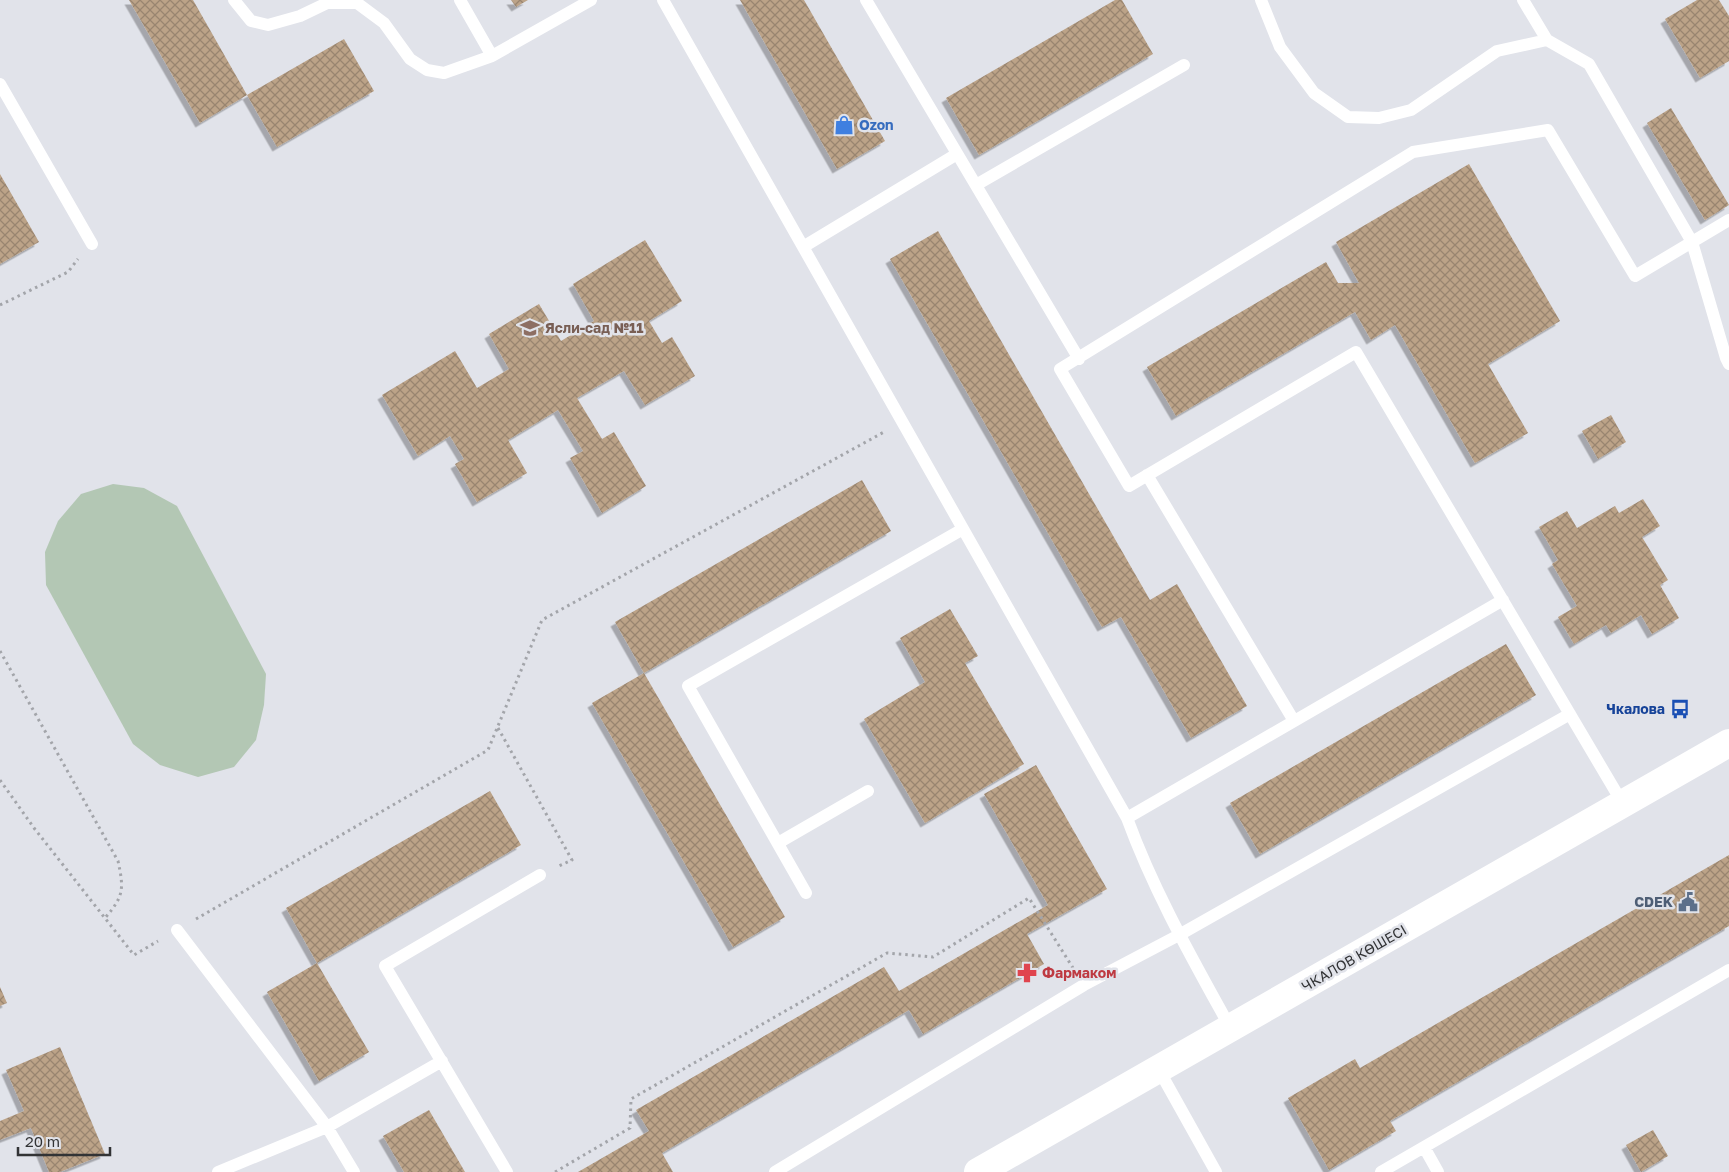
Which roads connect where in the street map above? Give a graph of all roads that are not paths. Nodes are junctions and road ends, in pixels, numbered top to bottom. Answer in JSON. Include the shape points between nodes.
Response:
{"nodes":[{"id":1,"x":234,"y":0,"type":"edge"},
{"id":2,"x":460,"y":0,"type":"edge"},
{"id":3,"x":591,"y":0,"type":"edge"},
{"id":4,"x":663,"y":0,"type":"edge"},
{"id":5,"x":866,"y":0,"type":"edge"},
{"id":6,"x":1261,"y":0,"type":"edge"},
{"id":7,"x":1523,"y":0,"type":"edge"},
{"id":8,"x":1547,"y":40,"type":"junction"},
{"id":9,"x":492,"y":56,"type":"junction"},
{"id":10,"x":1184,"y":65,"type":"dead end"},
{"id":11,"x":0,"y":84,"type":"edge"},
{"id":12,"x":957,"y":154,"type":"junction"},
{"id":13,"x":976,"y":185,"type":"junction"},
{"id":14,"x":1729,"y":220,"type":"edge"},
{"id":15,"x":1692,"y":242,"type":"junction"},
{"id":16,"x":92,"y":244,"type":"road end"},
{"id":17,"x":803,"y":247,"type":"junction"},
{"id":18,"x":1079,"y":359,"type":"junction"},
{"id":19,"x":1729,"y":364,"type":"edge"},
{"id":20,"x":1147,"y":475,"type":"junction"},
{"id":21,"x":963,"y":528,"type":"junction"},
{"id":22,"x":1503,"y":600,"type":"junction"},
{"id":23,"x":1570,"y":714,"type":"junction"},
{"id":24,"x":1294,"y":721,"type":"junction"},
{"id":25,"x":1729,"y":743,"type":"edge"},
{"id":26,"x":868,"y":791,"type":"dead end"},
{"id":27,"x":1622,"y":804,"type":"junction"},
{"id":28,"x":1127,"y":818,"type":"junction"},
{"id":29,"x":778,"y":844,"type":"junction"},
{"id":30,"x":540,"y":875,"type":"road end"},
{"id":31,"x":806,"y":893,"type":"dead end"},
{"id":32,"x":177,"y":930,"type":"road end"},
{"id":33,"x":1179,"y":936,"type":"junction"},
{"id":34,"x":1729,"y":970,"type":"edge"},
{"id":35,"x":1231,"y":1029,"type":"junction"},
{"id":36,"x":442,"y":1061,"type":"junction"},
{"id":37,"x":1159,"y":1070,"type":"junction"},
{"id":38,"x":327,"y":1128,"type":"junction"},
{"id":39,"x":1424,"y":1148,"type":"junction"},
{"id":40,"x":218,"y":1172,"type":"edge"},
{"id":41,"x":354,"y":1172,"type":"edge"},
{"id":42,"x":507,"y":1172,"type":"edge"},
{"id":43,"x":775,"y":1172,"type":"edge"},
{"id":44,"x":978,"y":1172,"type":"edge"},
{"id":45,"x":1216,"y":1172,"type":"edge"},
{"id":46,"x":1382,"y":1172,"type":"edge"},
{"id":47,"x":1438,"y":1172,"type":"edge"}],
"edges":[{"from":1,"to":9,"type":"lane","via":[[250,22],[268,25],[300,16],[327,3],[357,3],[384,23],[410,59],[428,70],[444,73]]},
{"from":2,"to":9,"type":"lane"},
{"from":3,"to":9,"type":"lane"},
{"from":4,"to":17,"type":"lane"},
{"from":5,"to":12,"type":"lane"},
{"from":6,"to":8,"type":"lane","via":[[1280,47],[1314,93],[1348,117],[1379,118],[1411,110],[1497,51]]},
{"from":7,"to":8,"type":"lane"},
{"from":8,"to":15,"type":"lane","via":[[1589,64]]},
{"from":10,"to":13,"type":"lane"},
{"from":11,"to":16,"type":"lane"},
{"from":12,"to":13,"type":"lane"},
{"from":12,"to":17,"type":"lane"},
{"from":13,"to":18,"type":"lane"},
{"from":14,"to":15,"type":"lane"},
{"from":15,"to":18,"type":"lane","via":[[1635,276],[1548,130],[1413,152]]},
{"from":15,"to":19,"type":"lane"},
{"from":17,"to":21,"type":"lane"},
{"from":18,"to":20,"type":"lane","via":[[1060,369],[1129,486]]},
{"from":20,"to":22,"type":"lane","via":[[1356,352]]},
{"from":20,"to":24,"type":"lane"},
{"from":21,"to":28,"type":"lane"},
{"from":21,"to":29,"type":"lane","via":[[688,686]]},
{"from":22,"to":23,"type":"lane"},
{"from":22,"to":24,"type":"lane"},
{"from":23,"to":27,"type":"lane"},
{"from":23,"to":33,"type":"lane"},
{"from":24,"to":28,"type":"lane"},
{"from":25,"to":27,"type":"street","name":"ЧКАЛОВ КӨШЕСІ"},
{"from":26,"to":29,"type":"lane"},
{"from":27,"to":35,"type":"street","name":"ЧКАЛОВ КӨШЕСІ"},
{"from":28,"to":33,"type":"lane"},
{"from":29,"to":31,"type":"lane"},
{"from":30,"to":36,"type":"lane","via":[[386,966]]},
{"from":32,"to":38,"type":"lane"},
{"from":33,"to":35,"type":"lane"},
{"from":33,"to":43,"type":"lane","via":[[1084,985]]},
{"from":34,"to":39,"type":"lane"},
{"from":35,"to":37,"type":"street","name":"ЧКАЛОВ КӨШЕСІ"},
{"from":36,"to":38,"type":"lane"},
{"from":36,"to":42,"type":"lane"},
{"from":37,"to":44,"type":"street","name":"ЧКАЛОВ КӨШЕСІ"},
{"from":37,"to":45,"type":"lane"},
{"from":38,"to":40,"type":"lane"},
{"from":38,"to":41,"type":"lane"},
{"from":39,"to":46,"type":"lane"},
{"from":39,"to":47,"type":"lane"}]}
